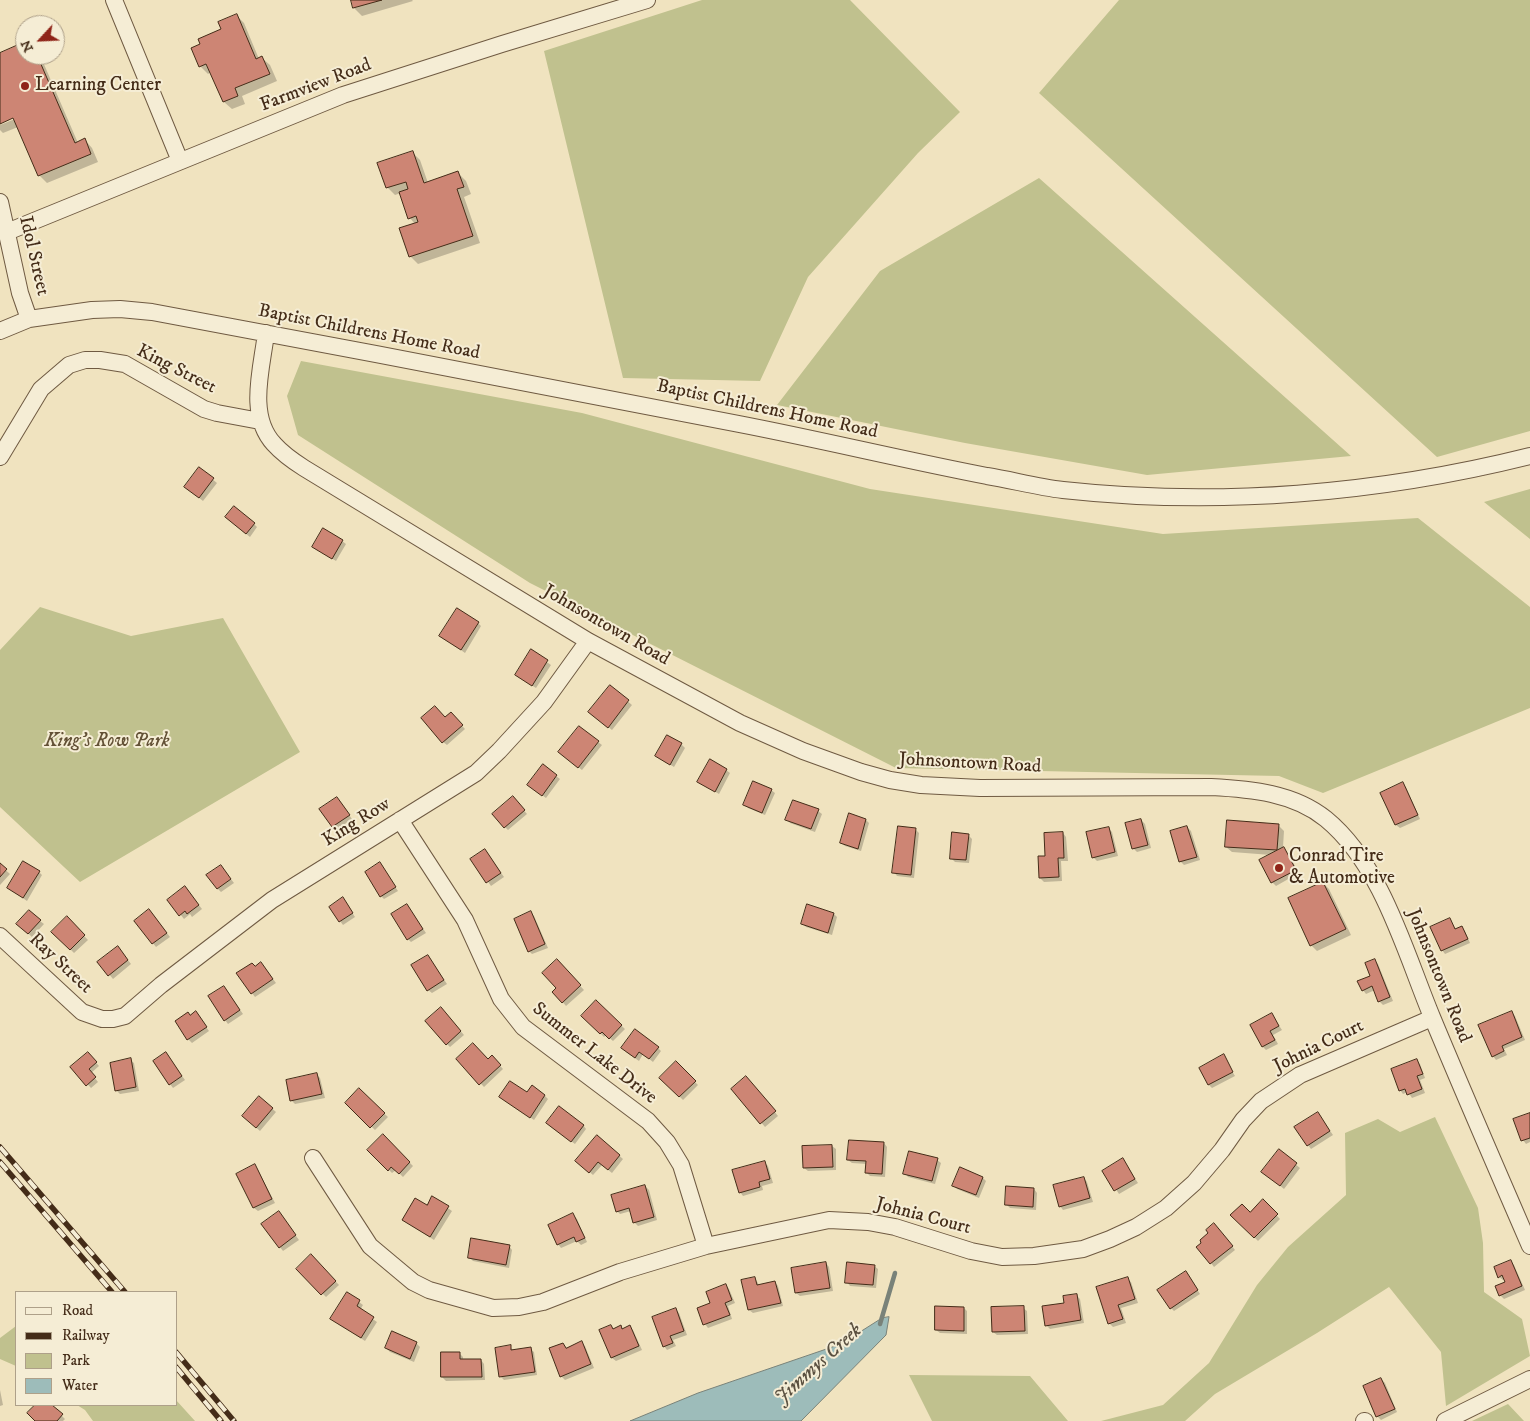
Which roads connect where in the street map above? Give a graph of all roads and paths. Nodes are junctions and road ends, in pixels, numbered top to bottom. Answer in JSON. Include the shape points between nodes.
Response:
{"nodes":[{"id":1,"x":114,"y":0,"type":"edge"},
{"id":2,"x":648,"y":0,"type":"edge"},
{"id":3,"x":180,"y":161,"type":"junction"},
{"id":4,"x":0,"y":202,"type":"edge"},
{"id":5,"x":7,"y":232,"type":"junction"},
{"id":6,"x":29,"y":320,"type":"junction"},
{"id":7,"x":0,"y":331,"type":"edge"},
{"id":8,"x":266,"y":333,"type":"junction"},
{"id":9,"x":260,"y":420,"type":"junction"},
{"id":10,"x":0,"y":456,"type":"edge"},
{"id":11,"x":1530,"y":456,"type":"edge"},
{"id":12,"x":588,"y":641,"type":"junction"},
{"id":13,"x":400,"y":820,"type":"junction"},
{"id":14,"x":0,"y":936,"type":"edge"},
{"id":15,"x":125,"y":1016,"type":"joint"},
{"id":16,"x":1432,"y":1018,"type":"junction"},
{"id":17,"x":313,"y":1158,"type":"dead end"},
{"id":18,"x":706,"y":1246,"type":"junction"},
{"id":19,"x":1530,"y":1246,"type":"edge"},
{"id":20,"x":1530,"y":1379,"type":"edge"},
{"id":21,"x":1445,"y":1421,"type":"edge"}],
"edges":[{"from":1,"to":3,"type":"street"},
{"from":2,"to":3,"type":"street","name":"Farmview Road","via":[[343,95]]},
{"from":3,"to":5,"type":"street","name":"Farmview Road"},
{"from":4,"to":5,"type":"street","name":"Idol Street"},
{"from":5,"to":6,"type":"street","name":"Idol Street"},
{"from":6,"to":7,"type":"street","name":"Baptist Childrens Home Road"},
{"from":6,"to":8,"type":"street","name":"Baptist Childrens Home Road","via":[[120,309]]},
{"from":8,"to":9,"type":"street","name":"Johnsontown Road","via":[[258,412]]},
{"from":8,"to":11,"type":"street","name":"Baptist Childrens Home Road","via":[[766,429],[936,466],[1078,491],[1144,497],[1305,493],[1374,486]]},
{"from":9,"to":10,"type":"street","name":"King Street","via":[[204,409],[125,364],[85,360],[70,365],[41,389]]},
{"from":9,"to":12,"type":"street","name":"Johnsontown Road","via":[[273,444],[304,468]]},
{"from":12,"to":13,"type":"street","name":"King Row","via":[[544,702],[476,773]]},
{"from":12,"to":16,"type":"street","name":"Johnsontown Road","via":[[740,723],[803,751],[890,780],[980,788],[1212,787],[1278,795],[1302,804],[1325,818],[1364,861],[1384,898]]},
{"from":13,"to":15,"type":"street","name":"King Row","via":[[272,900]]},
{"from":13,"to":18,"type":"street","name":"Summer Lake Drive","via":[[465,920],[494,986],[523,1027],[648,1121],[667,1142],[681,1165]]},
{"from":14,"to":15,"type":"street","name":"Ray Street","via":[[82,1012],[102,1019]]},
{"from":16,"to":18,"type":"street","name":"Johnia Court","via":[[1300,1075],[1280,1087],[1260,1101],[1194,1183],[1166,1208],[1110,1240],[1083,1249],[1002,1257],[971,1251],[894,1227],[829,1220]]},
{"from":16,"to":19,"type":"street","name":"Johnsontown Road"},
{"from":17,"to":18,"type":"street","name":"Johnia Court","via":[[370,1246],[399,1272],[429,1290],[493,1308],[543,1302],[620,1272]]},
{"from":20,"to":21,"type":"street"}]}
